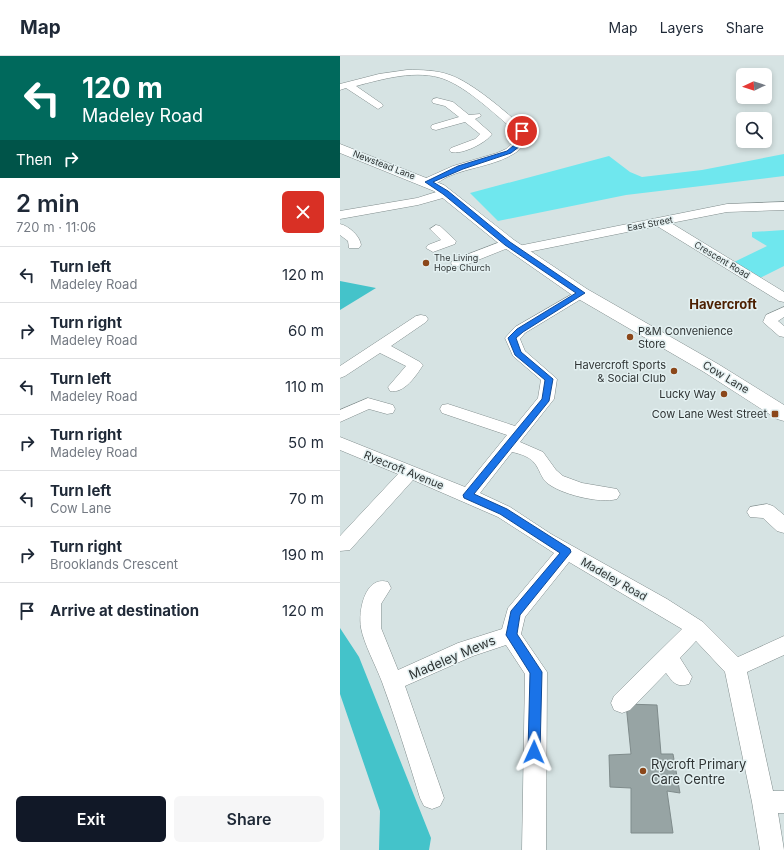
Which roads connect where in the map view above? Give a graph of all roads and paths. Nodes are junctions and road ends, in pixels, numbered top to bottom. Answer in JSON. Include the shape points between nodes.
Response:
{"nodes":[{"id":1,"x":344,"y":86,"type":"edge"},
{"id":2,"x":437,"y":100,"type":"dead end"},
{"id":3,"x":378,"y":106,"type":"dead end"},
{"id":4,"x":495,"y":111,"type":"junction"},
{"id":5,"x":468,"y":118,"type":"junction"},
{"id":6,"x":436,"y":127,"type":"dead end"},
{"id":7,"x":340,"y":148,"type":"edge"},
{"id":8,"x":454,"y":150,"type":"dead end"},
{"id":9,"x":428,"y":182,"type":"junction"},
{"id":10,"x":446,"y":193,"type":"junction"},
{"id":11,"x":784,"y":206,"type":"edge"},
{"id":12,"x":340,"y":215,"type":"edge"},
{"id":13,"x":660,"y":222,"type":"junction"},
{"id":14,"x":340,"y":228,"type":"edge"},
{"id":15,"x":436,"y":229,"type":"dead end"},
{"id":16,"x":450,"y":242,"type":"junction"},
{"id":17,"x":354,"y":245,"type":"dead end"},
{"id":18,"x":513,"y":246,"type":"junction"},
{"id":19,"x":433,"y":248,"type":"dead end"},
{"id":20,"x":475,"y":256,"type":"junction"},
{"id":21,"x":458,"y":263,"type":"dead end"},
{"id":22,"x":581,"y":293,"type":"junction"},
{"id":23,"x":784,"y":298,"type":"edge"},
{"id":24,"x":784,"y":311,"type":"edge"},
{"id":25,"x":423,"y":317,"type":"dead end"},
{"id":26,"x":784,"y":333,"type":"edge"},
{"id":27,"x":379,"y":346,"type":"junction"},
{"id":28,"x":340,"y":372,"type":"edge"},
{"id":29,"x":396,"y":386,"type":"dead end"},
{"id":30,"x":446,"y":408,"type":"dead end"},
{"id":31,"x":387,"y":409,"type":"dead end"},
{"id":32,"x":784,"y":414,"type":"edge"},
{"id":33,"x":340,"y":417,"type":"edge"},
{"id":34,"x":514,"y":439,"type":"junction"},
{"id":35,"x":340,"y":443,"type":"edge"},
{"id":36,"x":410,"y":472,"type":"junction"},
{"id":37,"x":611,"y":494,"type":"dead end"},
{"id":38,"x":468,"y":495,"type":"junction"},
{"id":39,"x":756,"y":512,"type":"dead end"},
{"id":40,"x":784,"y":526,"type":"edge"},
{"id":41,"x":343,"y":545,"type":"dead end"},
{"id":42,"x":566,"y":552,"type":"junction"},
{"id":43,"x":381,"y":588,"type":"dead end"},
{"id":44,"x":696,"y":628,"type":"junction"},
{"id":45,"x":511,"y":635,"type":"junction"},
{"id":46,"x":784,"y":645,"type":"edge"},
{"id":47,"x":668,"y":657,"type":"junction"},
{"id":48,"x":735,"y":668,"type":"junction"},
{"id":49,"x":681,"y":677,"type":"dead end"},
{"id":50,"x":394,"y":682,"type":"junction"},
{"id":51,"x":622,"y":704,"type":"dead end"},
{"id":52,"x":432,"y":798,"type":"dead end"},
{"id":53,"x":774,"y":802,"type":"edge"},
{"id":54,"x":534,"y":850,"type":"edge"},
{"id":55,"x":772,"y":850,"type":"edge"}],
"edges":[{"from":1,"to":3,"type":"street"},
{"from":1,"to":4,"type":"street","via":[[401,74],[438,75],[452,79]]},
{"from":2,"to":5,"type":"street","via":[[449,104]]},
{"from":4,"to":5,"type":"street"},
{"from":4,"to":9,"type":"street","via":[[522,131],[519,146]]},
{"from":5,"to":6,"type":"street"},
{"from":5,"to":8,"type":"street","via":[[487,134],[479,141]]},
{"from":7,"to":9,"type":"main road","name":"Newstead Lane"},
{"from":9,"to":10,"type":"main road","name":"Cow Lane"},
{"from":10,"to":12,"type":"street","via":[[418,201]]},
{"from":10,"to":18,"type":"main road","name":"Cow Lane"},
{"from":11,"to":13,"type":"street","name":"East Street","via":[[727,208]]},
{"from":13,"to":18,"type":"street","name":"East Street"},
{"from":13,"to":23,"type":"street","name":"Crescent Road"},
{"from":14,"to":17,"type":"street","via":[[354,240]]},
{"from":15,"to":16,"type":"street"},
{"from":16,"to":19,"type":"street"},
{"from":16,"to":20,"type":"street","via":[[458,242]]},
{"from":18,"to":20,"type":"street","name":"East Street"},
{"from":18,"to":22,"type":"main road","name":"Cow Lane"},
{"from":20,"to":21,"type":"street","name":"East Street"},
{"from":22,"to":32,"type":"main road","name":"Cow Lane","via":[[711,368]]},
{"from":22,"to":34,"type":"street","via":[[520,330],[512,338],[518,353],[549,379],[546,399]]},
{"from":24,"to":26,"type":"street","via":[[771,318],[770,322]]},
{"from":25,"to":27,"type":"street"},
{"from":27,"to":28,"type":"street"},
{"from":27,"to":29,"type":"street","via":[[415,365]]},
{"from":30,"to":34,"type":"street"},
{"from":31,"to":33,"type":"street","via":[[368,403]]},
{"from":34,"to":37,"type":"street","via":[[547,466],[552,476],[596,494]]},
{"from":34,"to":38,"type":"street"},
{"from":35,"to":36,"type":"street","name":"Ryecroft Avenue"},
{"from":36,"to":38,"type":"street","name":"Ryecroft Avenue"},
{"from":36,"to":41,"type":"street"},
{"from":38,"to":42,"type":"street","name":"Madeley Road","via":[[504,512]]},
{"from":39,"to":40,"type":"street","via":[[767,511]]},
{"from":42,"to":44,"type":"street","name":"Madeley Road"},
{"from":42,"to":45,"type":"street","via":[[515,614]]},
{"from":43,"to":50,"type":"street","via":[[371,602],[371,628]]},
{"from":44,"to":47,"type":"street"},
{"from":44,"to":48,"type":"street","name":"Madeley Road"},
{"from":45,"to":50,"type":"street","name":"Madeley Mews","via":[[495,638],[450,656]]},
{"from":45,"to":54,"type":"street","via":[[536,672]]},
{"from":46,"to":48,"type":"street"},
{"from":47,"to":49,"type":"street"},
{"from":47,"to":51,"type":"street"},
{"from":48,"to":53,"type":"street"},
{"from":50,"to":52,"type":"street"},
{"from":53,"to":55,"type":"street"}]}
